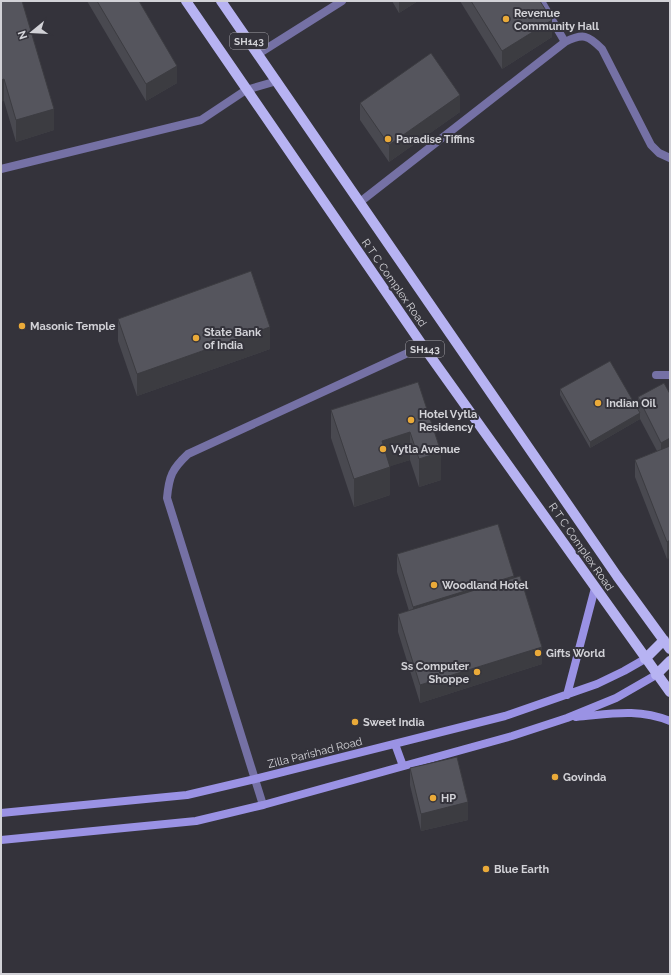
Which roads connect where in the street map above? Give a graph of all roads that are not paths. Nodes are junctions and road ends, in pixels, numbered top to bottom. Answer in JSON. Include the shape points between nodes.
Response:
{"nodes":[{"id":1,"x":186,"y":1,"type":"edge"},
{"id":2,"x":221,"y":1,"type":"edge"},
{"id":3,"x":342,"y":1,"type":"edge"},
{"id":4,"x":541,"y":1,"type":"edge"},
{"id":5,"x":565,"y":42,"type":"junction"},
{"id":6,"x":258,"y":54,"type":"junction"},
{"id":7,"x":277,"y":81,"type":"junction"},
{"id":8,"x":246,"y":90,"type":"junction"},
{"id":9,"x":670,"y":158,"type":"edge"},
{"id":10,"x":1,"y":170,"type":"edge"},
{"id":11,"x":360,"y":202,"type":"junction"},
{"id":12,"x":423,"y":346,"type":"junction"},
{"id":13,"x":656,"y":375,"type":"dead end"},
{"id":14,"x":670,"y":375,"type":"edge"},
{"id":15,"x":595,"y":588,"type":"junction"},
{"id":16,"x":667,"y":637,"type":"edge"},
{"id":17,"x":670,"y":649,"type":"edge"},
{"id":18,"x":645,"y":659,"type":"junction"},
{"id":19,"x":670,"y":662,"type":"edge"},
{"id":20,"x":656,"y":675,"type":"junction"},
{"id":21,"x":670,"y":692,"type":"edge"},
{"id":22,"x":567,"y":695,"type":"junction"},
{"id":23,"x":567,"y":718,"type":"junction"},
{"id":24,"x":670,"y":721,"type":"edge"},
{"id":25,"x":395,"y":744,"type":"junction"},
{"id":26,"x":403,"y":766,"type":"junction"},
{"id":27,"x":255,"y":779,"type":"junction"},
{"id":28,"x":263,"y":805,"type":"junction"},
{"id":29,"x":1,"y":813,"type":"edge"},
{"id":30,"x":1,"y":840,"type":"edge"}],
"edges":[{"from":1,"to":8,"type":"main road","name":"R T C Complex Road","number":"SH143"},
{"from":2,"to":6,"type":"main road","name":"R T C Complex Road","number":"SH143"},
{"from":3,"to":6,"type":"street"},
{"from":4,"to":5,"type":"street"},
{"from":5,"to":9,"type":"street","via":[[583,36],[592,39],[602,49],[651,145]]},
{"from":5,"to":11,"type":"street"},
{"from":6,"to":7,"type":"main road","name":"R T C Complex Road","number":"SH143"},
{"from":7,"to":8,"type":"street"},
{"from":7,"to":11,"type":"main road","name":"R T C Complex Road","number":"SH143"},
{"from":8,"to":10,"type":"street","via":[[201,120]]},
{"from":8,"to":12,"type":"main road","name":"R T C Complex Road","number":"SH143"},
{"from":11,"to":16,"type":"main road","name":"R T C Complex Road","number":"SH143","via":[[617,576]]},
{"from":12,"to":15,"type":"main road","name":"R T C Complex Road","number":"SH143"},
{"from":12,"to":27,"type":"street","via":[[188,454],[168,479],[167,498]]},
{"from":13,"to":14,"type":"street"},
{"from":15,"to":18,"type":"main road","name":"R T C Complex Road","number":"SH143"},
{"from":15,"to":22,"type":"main road"},
{"from":16,"to":17,"type":"main road","number":"SH143"},
{"from":16,"to":18,"type":"main road"},
{"from":18,"to":20,"type":"main road","name":"R T C Complex Road","number":"SH143"},
{"from":18,"to":22,"type":"main road","name":"Zilla Parishad Road","via":[[624,671]]},
{"from":19,"to":20,"type":"main road"},
{"from":20,"to":21,"type":"main road","name":"R T C Complex Road","number":"SH143"},
{"from":20,"to":23,"type":"main road","via":[[616,698]]},
{"from":22,"to":25,"type":"main road","name":"Zilla Parishad Road","via":[[505,716]]},
{"from":23,"to":24,"type":"main road","via":[[632,712],[653,714]]},
{"from":23,"to":26,"type":"main road"},
{"from":25,"to":26,"type":"main road"},
{"from":25,"to":27,"type":"main road","name":"Zilla Parishad Road"},
{"from":26,"to":28,"type":"main road"},
{"from":27,"to":28,"type":"street"},
{"from":27,"to":29,"type":"main road","name":"Zilla Parishad Road","via":[[187,795]]},
{"from":28,"to":30,"type":"main road","via":[[196,821]]}]}
